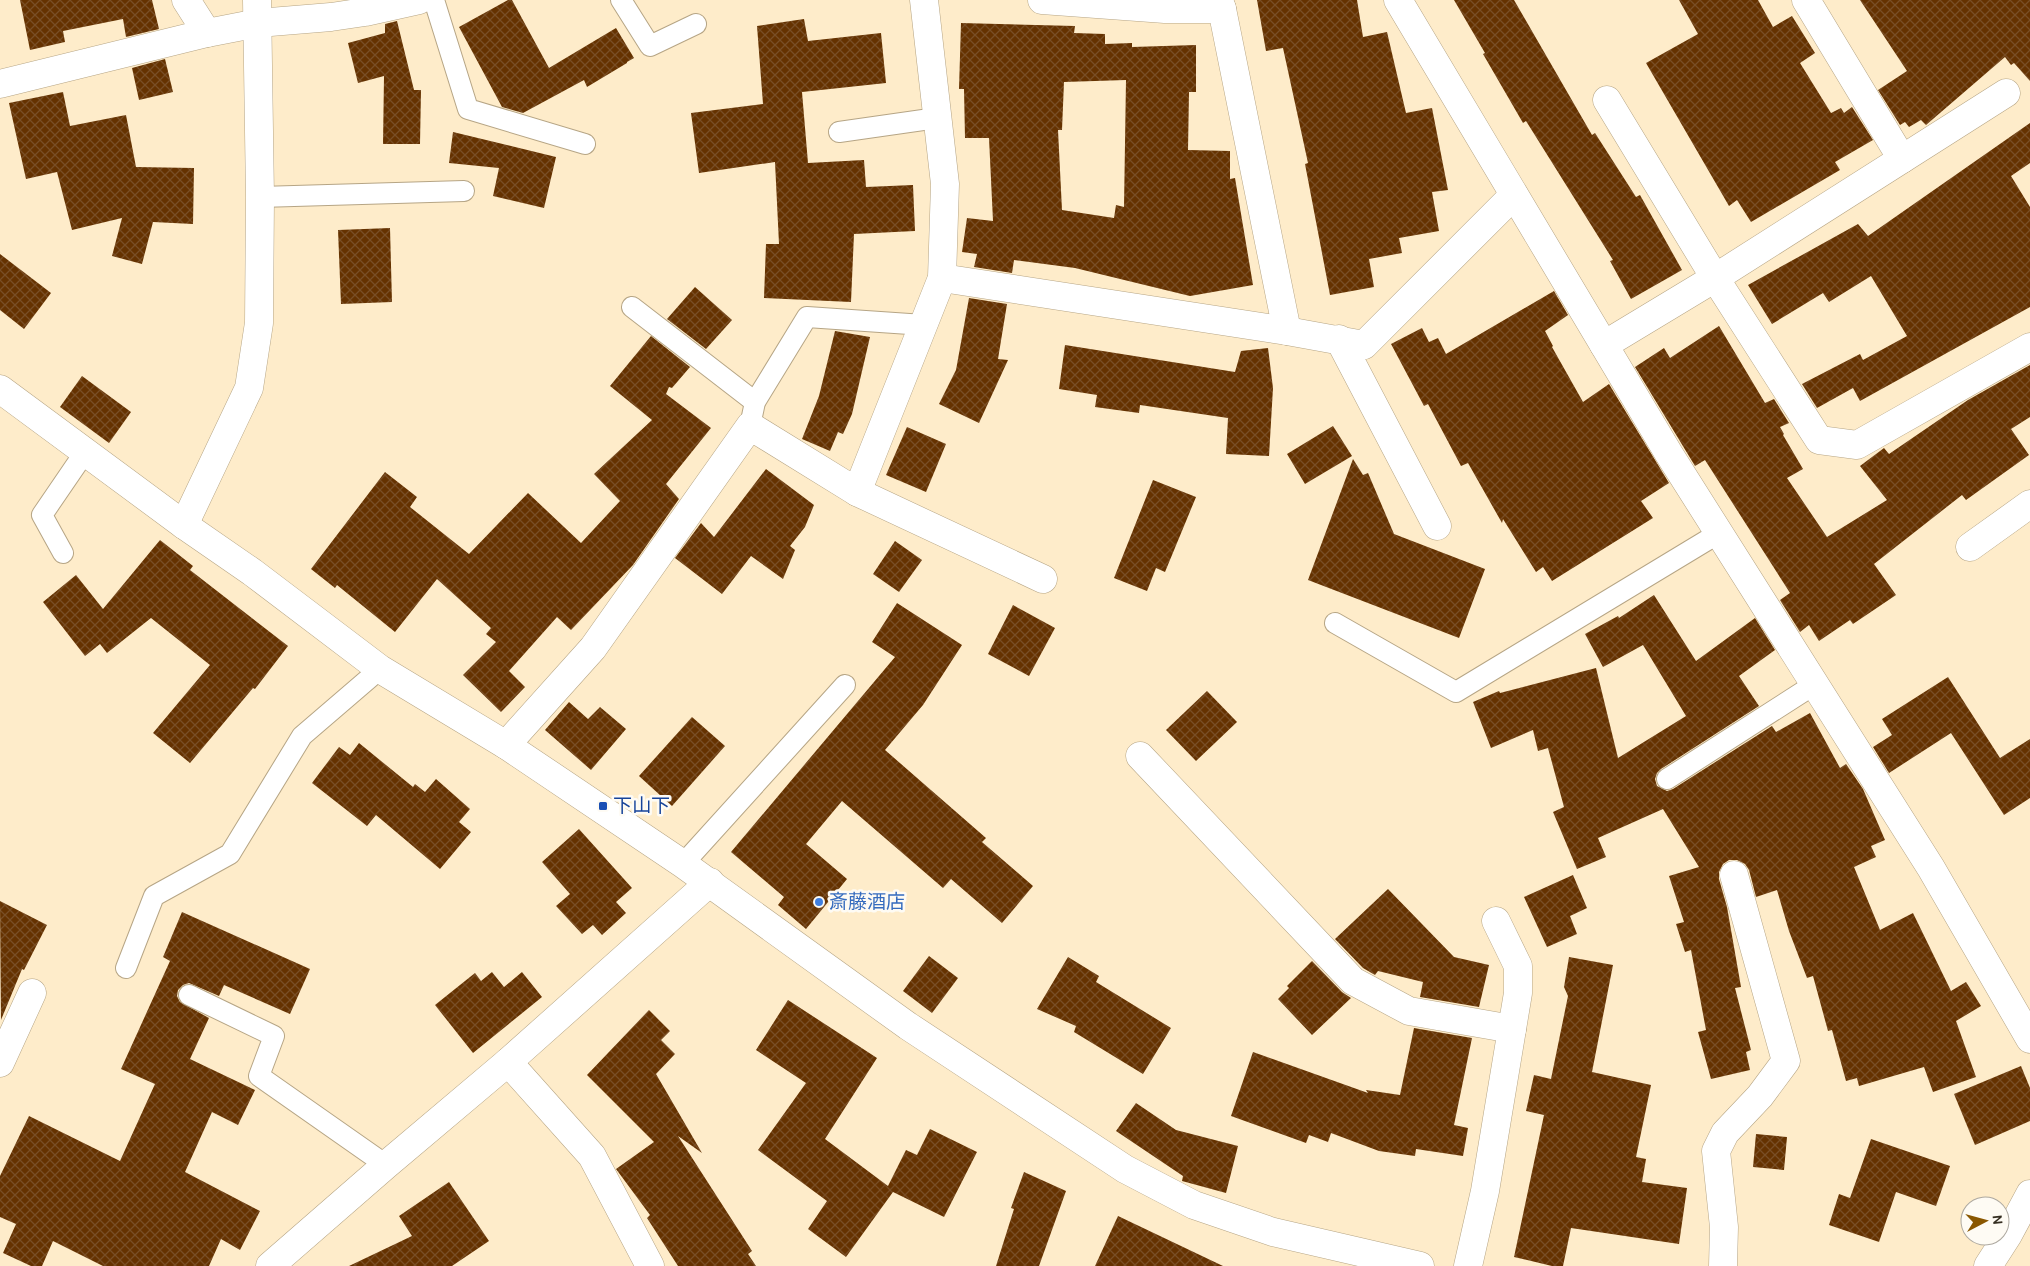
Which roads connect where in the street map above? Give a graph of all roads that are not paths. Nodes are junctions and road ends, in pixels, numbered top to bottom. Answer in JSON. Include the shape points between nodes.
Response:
{"nodes":[{"id":1,"x":186,"y":0,"type":"edge"},
{"id":2,"x":418,"y":0,"type":"edge"},
{"id":3,"x":434,"y":0,"type":"edge"},
{"id":4,"x":621,"y":0,"type":"edge"},
{"id":5,"x":924,"y":0,"type":"edge"},
{"id":6,"x":1042,"y":0,"type":"edge"},
{"id":7,"x":1398,"y":0,"type":"edge"},
{"id":8,"x":1806,"y":0,"type":"edge"},
{"id":9,"x":1220,"y":4,"type":"edge"},
{"id":10,"x":258,"y":12,"type":"edge"},
{"id":11,"x":696,"y":24,"type":"dead end"},
{"id":12,"x":207,"y":33,"type":"junction"},
{"id":13,"x":0,"y":84,"type":"edge"},
{"id":14,"x":2006,"y":94,"type":"dead end"},
{"id":15,"x":1607,"y":100,"type":"dead end"},
{"id":16,"x":937,"y":118,"type":"junction"},
{"id":17,"x":838,"y":132,"type":"dead end"},
{"id":18,"x":585,"y":144,"type":"dead end"},
{"id":19,"x":1902,"y":159,"type":"junction"},
{"id":20,"x":464,"y":191,"type":"dead end"},
{"id":21,"x":1514,"y":195,"type":"junction"},
{"id":22,"x":260,"y":197,"type":"junction"},
{"id":23,"x":942,"y":278,"type":"junction"},
{"id":24,"x":1714,"y":278,"type":"junction"},
{"id":25,"x":632,"y":307,"type":"dead end"},
{"id":26,"x":924,"y":325,"type":"junction"},
{"id":27,"x":1287,"y":331,"type":"junction"},
{"id":28,"x":1339,"y":339,"type":"junction"},
{"id":29,"x":1604,"y":345,"type":"junction"},
{"id":30,"x":2030,"y":348,"type":"edge"},
{"id":31,"x":0,"y":389,"type":"edge"},
{"id":32,"x":752,"y":414,"type":"junction"},
{"id":33,"x":85,"y":452,"type":"junction"},
{"id":34,"x":857,"y":492,"type":"junction"},
{"id":35,"x":2030,"y":504,"type":"edge"},
{"id":36,"x":184,"y":525,"type":"junction"},
{"id":37,"x":1437,"y":526,"type":"dead end"},
{"id":38,"x":1719,"y":533,"type":"junction"},
{"id":39,"x":1970,"y":547,"type":"dead end"},
{"id":40,"x":63,"y":553,"type":"dead end"},
{"id":41,"x":1043,"y":579,"type":"dead end"},
{"id":42,"x":1335,"y":623,"type":"dead end"},
{"id":43,"x":380,"y":668,"type":"junction"},
{"id":44,"x":1815,"y":684,"type":"junction"},
{"id":45,"x":845,"y":685,"type":"dead end"},
{"id":46,"x":506,"y":745,"type":"junction"},
{"id":47,"x":1140,"y":756,"type":"dead end"},
{"id":48,"x":1667,"y":779,"type":"dead end"},
{"id":49,"x":683,"y":864,"type":"junction"},
{"id":50,"x":1734,"y":875,"type":"dead end"},
{"id":51,"x":710,"y":882,"type":"junction"},
{"id":52,"x":1496,"y":921,"type":"dead end"},
{"id":53,"x":126,"y":968,"type":"dead end"},
{"id":54,"x":32,"y":993,"type":"dead end"},
{"id":55,"x":189,"y":995,"type":"dead end"},
{"id":56,"x":1512,"y":1029,"type":"junction"},
{"id":57,"x":2030,"y":1039,"type":"edge"},
{"id":58,"x":508,"y":1062,"type":"junction"},
{"id":59,"x":0,"y":1063,"type":"edge"},
{"id":60,"x":386,"y":1165,"type":"junction"},
{"id":61,"x":2030,"y":1194,"type":"edge"},
{"id":62,"x":1329,"y":1256,"type":"edge"},
{"id":63,"x":270,"y":1266,"type":"edge"},
{"id":64,"x":650,"y":1266,"type":"edge"},
{"id":65,"x":1420,"y":1266,"type":"edge"},
{"id":66,"x":1468,"y":1266,"type":"edge"},
{"id":67,"x":1723,"y":1266,"type":"edge"},
{"id":68,"x":1988,"y":1266,"type":"edge"}],
"edges":[{"from":1,"to":12,"type":"street"},
{"from":2,"to":10,"type":"street","via":[[331,17]]},
{"from":3,"to":18,"type":"lane","via":[[468,109]]},
{"from":4,"to":11,"type":"lane","via":[[650,46]]},
{"from":5,"to":16,"type":"street"},
{"from":6,"to":9,"type":"street","via":[[1166,9]]},
{"from":7,"to":21,"type":"street"},
{"from":8,"to":19,"type":"street"},
{"from":9,"to":27,"type":"street"},
{"from":10,"to":12,"type":"street"},
{"from":10,"to":22,"type":"street"},
{"from":12,"to":13,"type":"street"},
{"from":14,"to":19,"type":"street"},
{"from":15,"to":24,"type":"street"},
{"from":16,"to":17,"type":"lane"},
{"from":16,"to":23,"type":"street","via":[[945,184]]},
{"from":19,"to":24,"type":"street"},
{"from":20,"to":22,"type":"lane"},
{"from":21,"to":28,"type":"street","via":[[1364,345]]},
{"from":21,"to":29,"type":"street"},
{"from":22,"to":36,"type":"street","via":[[259,324],[249,388]]},
{"from":23,"to":26,"type":"street"},
{"from":23,"to":27,"type":"street"},
{"from":24,"to":29,"type":"street"},
{"from":24,"to":30,"type":"street","via":[[1820,440],[1857,445]]},
{"from":25,"to":32,"type":"lane"},
{"from":26,"to":32,"type":"lane","via":[[807,317]]},
{"from":26,"to":34,"type":"street"},
{"from":27,"to":28,"type":"street"},
{"from":28,"to":37,"type":"street"},
{"from":29,"to":38,"type":"street"},
{"from":31,"to":33,"type":"street"},
{"from":32,"to":34,"type":"street"},
{"from":32,"to":46,"type":"street","via":[[593,648]]},
{"from":33,"to":36,"type":"street"},
{"from":33,"to":40,"type":"lane","via":[[42,515]]},
{"from":34,"to":41,"type":"street"},
{"from":35,"to":39,"type":"street"},
{"from":36,"to":43,"type":"street"},
{"from":38,"to":42,"type":"lane","via":[[1456,692]]},
{"from":38,"to":44,"type":"street"},
{"from":43,"to":46,"type":"street"},
{"from":43,"to":53,"type":"lane","via":[[302,736],[230,854],[154,896]]},
{"from":44,"to":48,"type":"lane"},
{"from":44,"to":57,"type":"street","via":[[1931,868]]},
{"from":45,"to":49,"type":"lane"},
{"from":46,"to":49,"type":"street"},
{"from":47,"to":56,"type":"street","via":[[1352,982],[1409,1011]]},
{"from":49,"to":51,"type":"street"},
{"from":50,"to":67,"type":"street","via":[[1786,1061],[1760,1096],[1724,1133],[1716,1151],[1724,1227]]},
{"from":51,"to":58,"type":"street"},
{"from":51,"to":62,"type":"street","via":[[908,1026],[1125,1169],[1194,1205],[1274,1232]]},
{"from":52,"to":56,"type":"street","via":[[1518,966]]},
{"from":54,"to":59,"type":"street"},
{"from":55,"to":60,"type":"lane","via":[[274,1036],[258,1076]]},
{"from":56,"to":66,"type":"street","via":[[1485,1191]]},
{"from":58,"to":60,"type":"street"},
{"from":58,"to":64,"type":"street","via":[[592,1156]]},
{"from":60,"to":63,"type":"street"},
{"from":61,"to":68,"type":"street"},
{"from":62,"to":65,"type":"street"}]}
